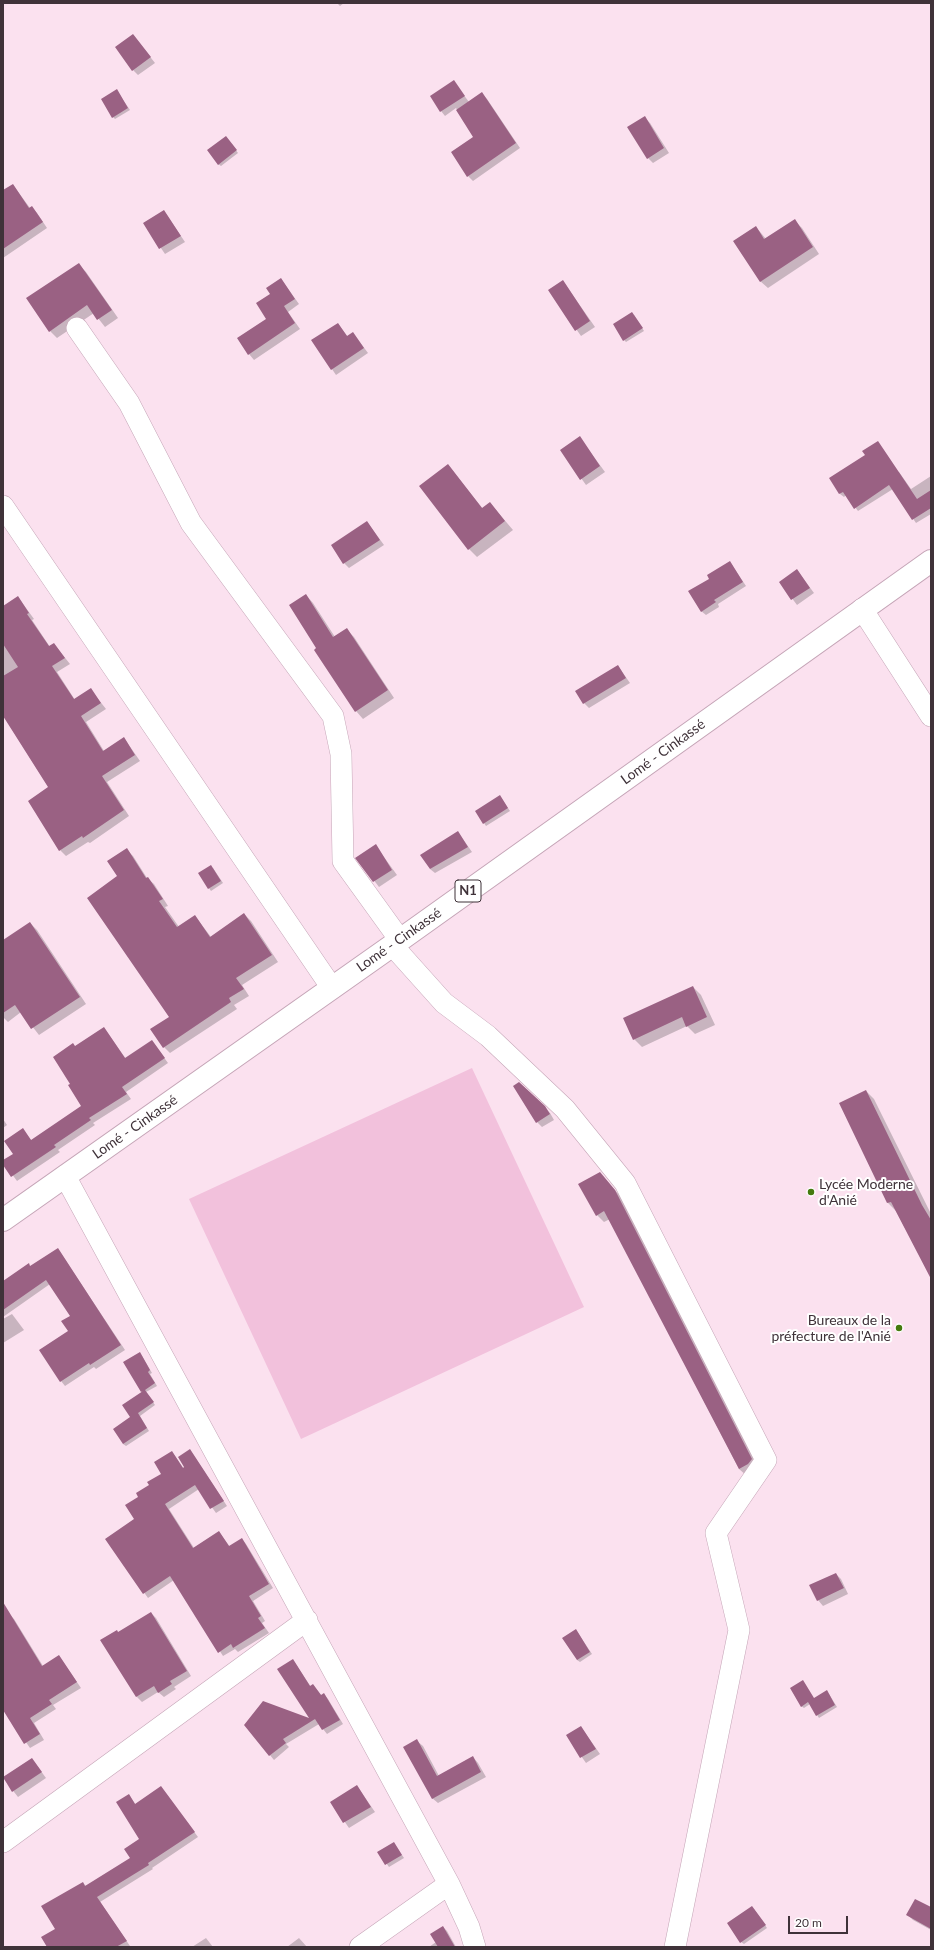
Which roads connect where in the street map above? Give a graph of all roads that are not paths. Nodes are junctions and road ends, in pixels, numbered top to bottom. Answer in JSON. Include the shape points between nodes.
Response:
{"nodes":[{"id":1,"x":77,"y":328,"type":"dead end"},
{"id":2,"x":3,"y":506,"type":"edge"},
{"id":3,"x":931,"y":560,"type":"edge"},
{"id":4,"x":862,"y":609,"type":"junction"},
{"id":5,"x":931,"y":716,"type":"edge"},
{"id":6,"x":396,"y":942,"type":"junction"},
{"id":7,"x":332,"y":988,"type":"junction"},
{"id":8,"x":65,"y":1176,"type":"junction"},
{"id":9,"x":4,"y":1217,"type":"edge"},
{"id":10,"x":307,"y":1620,"type":"junction"},
{"id":11,"x":3,"y":1842,"type":"edge"},
{"id":12,"x":449,"y":1884,"type":"junction"},
{"id":13,"x":360,"y":1947,"type":"edge"},
{"id":14,"x":475,"y":1947,"type":"edge"},
{"id":15,"x":675,"y":1947,"type":"edge"}],
"edges":[{"from":1,"to":6,"type":"street","via":[[129,403],[191,523],[332,716],[341,754],[343,861]]},
{"from":2,"to":7,"type":"street"},
{"from":3,"to":4,"type":"highway","name":"Lomé - Cinkassé","number":"N1"},
{"from":4,"to":5,"type":"street"},
{"from":4,"to":6,"type":"highway","name":"Lomé - Cinkassé","number":"N1"},
{"from":6,"to":7,"type":"highway","name":"Lomé - Cinkassé","number":"N1"},
{"from":6,"to":15,"type":"street","via":[[444,1003],[488,1036],[565,1110],[625,1183],[766,1460],[716,1533],[739,1630]]},
{"from":7,"to":8,"type":"highway","name":"Lomé - Cinkassé","number":"N1"},
{"from":8,"to":9,"type":"highway","name":"Lomé - Cinkassé","number":"N1"},
{"from":8,"to":10,"type":"street"},
{"from":10,"to":11,"type":"street"},
{"from":10,"to":12,"type":"street"},
{"from":12,"to":13,"type":"street"},
{"from":12,"to":14,"type":"street","via":[[469,1927]]}]}
